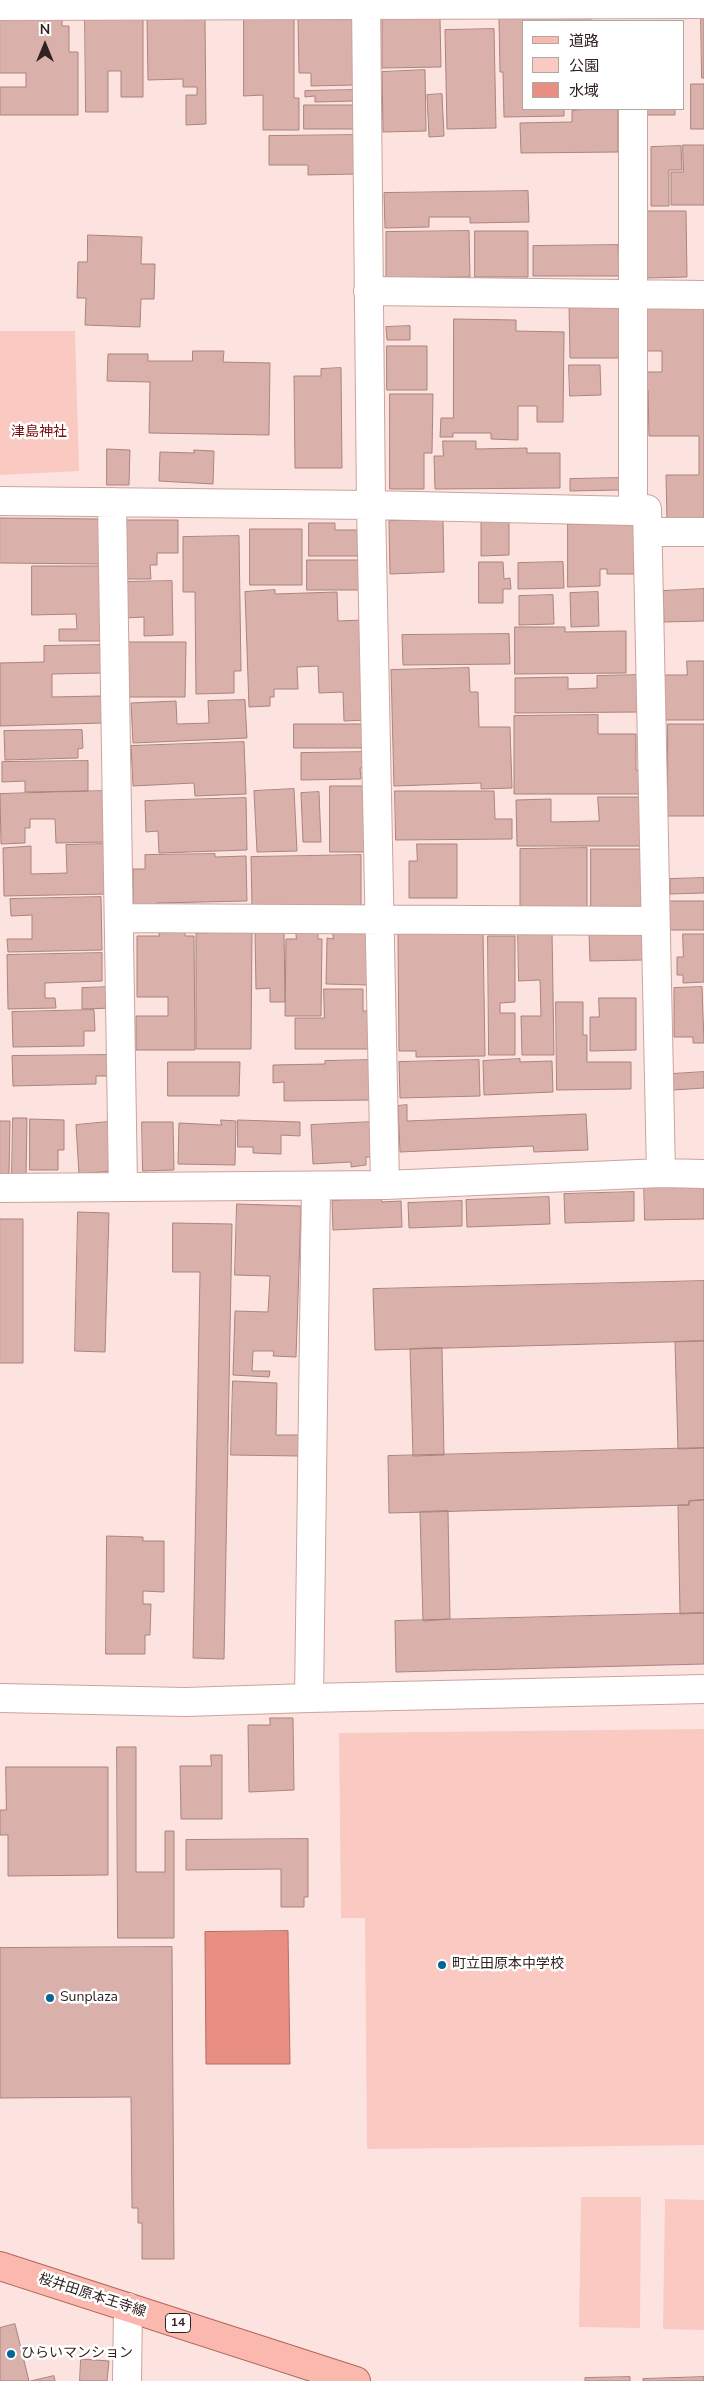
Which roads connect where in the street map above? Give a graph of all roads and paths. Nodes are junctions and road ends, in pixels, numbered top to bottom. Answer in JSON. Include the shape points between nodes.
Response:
{"nodes":[{"id":1,"x":108,"y":3,"type":"edge"},
{"id":2,"x":366,"y":3,"type":"edge"},
{"id":3,"x":704,"y":4,"type":"edge"},
{"id":4,"x":0,"y":6,"type":"edge"},
{"id":5,"x":634,"y":9,"type":"edge"},
{"id":6,"x":634,"y":110,"type":"edge"},
{"id":7,"x":368,"y":291,"type":"junction"},
{"id":8,"x":633,"y":294,"type":"junction"},
{"id":9,"x":704,"y":296,"type":"edge"},
{"id":10,"x":0,"y":501,"type":"edge"},
{"id":11,"x":112,"y":502,"type":"junction"},
{"id":12,"x":371,"y":505,"type":"junction"},
{"id":13,"x":640,"y":522,"type":"junction"},
{"id":14,"x":704,"y":532,"type":"edge"},
{"id":15,"x":119,"y":918,"type":"junction"},
{"id":16,"x":380,"y":920,"type":"junction"},
{"id":17,"x":656,"y":921,"type":"junction"},
{"id":18,"x":661,"y":1173,"type":"junction"},
{"id":19,"x":704,"y":1174,"type":"edge"},
{"id":20,"x":385,"y":1185,"type":"junction"},
{"id":21,"x":316,"y":1186,"type":"junction"},
{"id":22,"x":123,"y":1187,"type":"junction"},
{"id":23,"x":0,"y":1188,"type":"edge"},
{"id":24,"x":704,"y":1689,"type":"edge"},
{"id":25,"x":0,"y":1698,"type":"edge"},
{"id":26,"x":309,"y":1698,"type":"junction"},
{"id":27,"x":0,"y":2266,"type":"edge"},
{"id":28,"x":128,"y":2307,"type":"junction"},
{"id":29,"x":127,"y":2381,"type":"edge"},
{"id":30,"x":356,"y":2381,"type":"edge"}],
"edges":[{"from":1,"to":2,"type":"street"},
{"from":1,"to":4,"type":"street"},
{"from":2,"to":5,"type":"street"},
{"from":2,"to":7,"type":"street"},
{"from":3,"to":5,"type":"street"},
{"from":6,"to":8,"type":"street"},
{"from":7,"to":8,"type":"street"},
{"from":7,"to":12,"type":"street"},
{"from":8,"to":9,"type":"street"},
{"from":8,"to":13,"type":"street"},
{"from":10,"to":11,"type":"street"},
{"from":11,"to":12,"type":"street"},
{"from":11,"to":15,"type":"street"},
{"from":12,"to":13,"type":"street"},
{"from":12,"to":16,"type":"street"},
{"from":13,"to":14,"type":"street"},
{"from":13,"to":17,"type":"street"},
{"from":15,"to":16,"type":"street"},
{"from":15,"to":22,"type":"street"},
{"from":16,"to":17,"type":"street"},
{"from":16,"to":20,"type":"street"},
{"from":17,"to":18,"type":"street"},
{"from":18,"to":19,"type":"street"},
{"from":18,"to":20,"type":"street"},
{"from":20,"to":21,"type":"street"},
{"from":21,"to":22,"type":"street"},
{"from":21,"to":26,"type":"street"},
{"from":22,"to":23,"type":"street"},
{"from":24,"to":26,"type":"street"},
{"from":25,"to":26,"type":"street","via":[[185,1702]]},
{"from":27,"to":28,"type":"main road","name":"桜井田原本王寺線","number":"14"},
{"from":28,"to":29,"type":"street"},
{"from":28,"to":30,"type":"main road","name":"桜井田原本王寺線","number":"14"}]}
